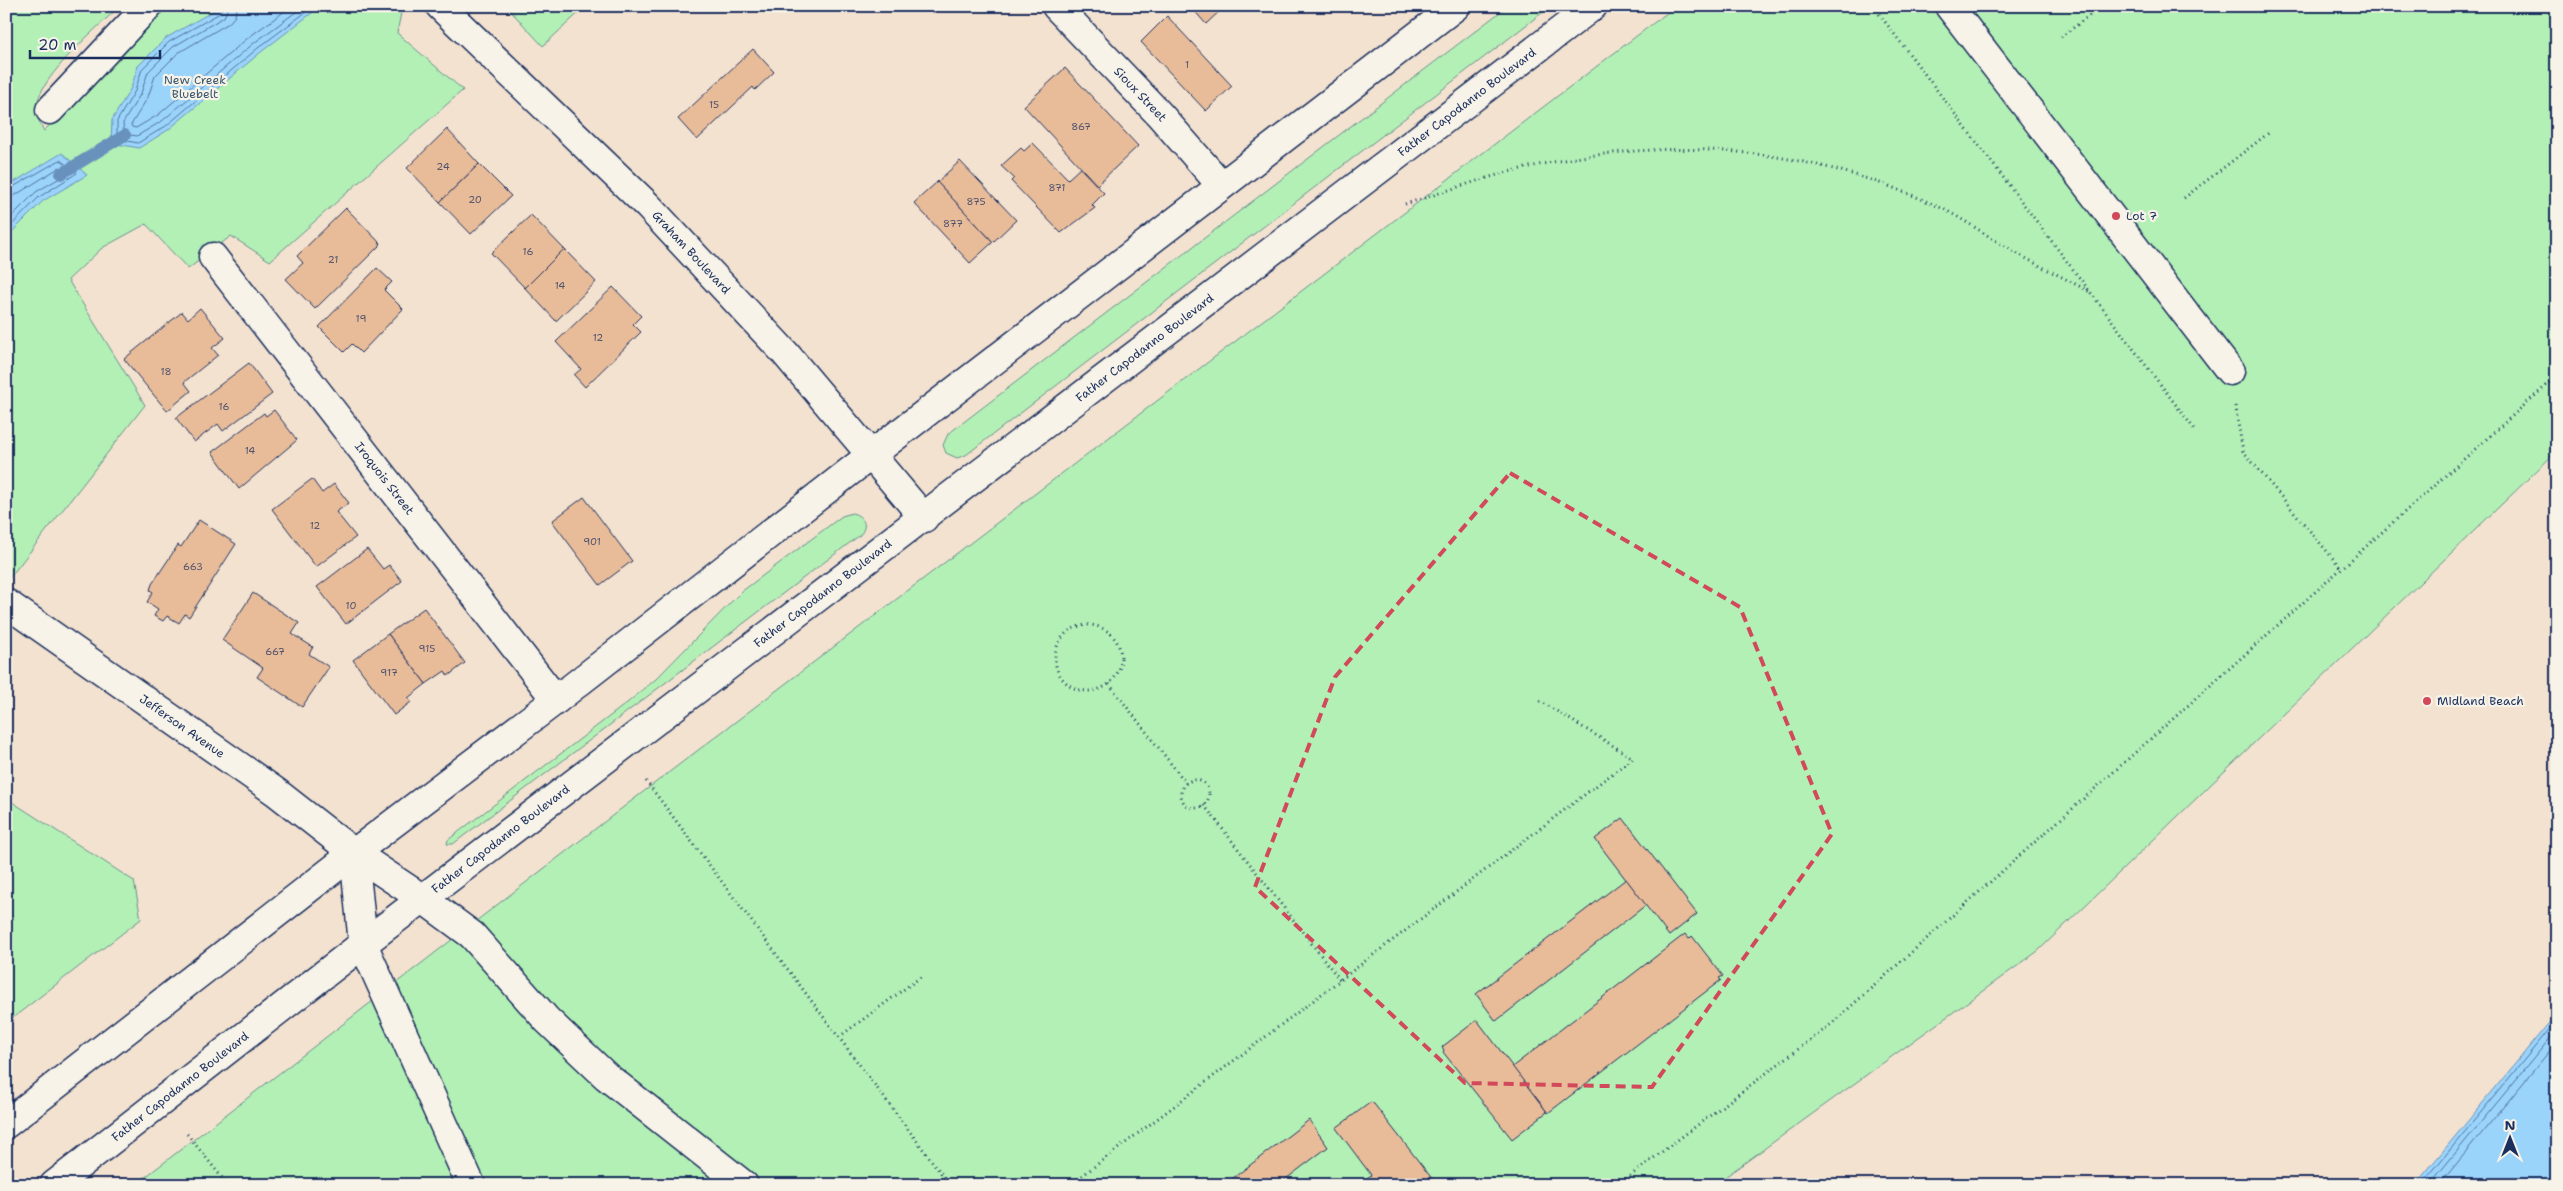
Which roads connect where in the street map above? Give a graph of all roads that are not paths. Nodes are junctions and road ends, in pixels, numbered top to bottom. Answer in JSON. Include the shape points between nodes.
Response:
{"nodes":[{"id":1,"x":148,"y":6,"type":"edge"},
{"id":2,"x":440,"y":6,"type":"edge"},
{"id":3,"x":1056,"y":6,"type":"edge"},
{"id":4,"x":1456,"y":6,"type":"edge"},
{"id":5,"x":1593,"y":6,"type":"edge"},
{"id":6,"x":1949,"y":6,"type":"edge"},
{"id":7,"x":50,"y":110,"type":"dead end"},
{"id":8,"x":1221,"y":185,"type":"junction"},
{"id":9,"x":213,"y":257,"type":"dead end"},
{"id":10,"x":2230,"y":371,"type":"road end"},
{"id":11,"x":871,"y":455,"type":"junction"},
{"id":12,"x":924,"y":518,"type":"junction"},
{"id":13,"x":6,"y":603,"type":"edge"},
{"id":14,"x":556,"y":700,"type":"junction"},
{"id":15,"x":354,"y":853,"type":"junction"},
{"id":16,"x":423,"y":899,"type":"junction"},
{"id":17,"x":363,"y":944,"type":"junction"},
{"id":18,"x":6,"y":1124,"type":"edge"},
{"id":19,"x":54,"y":1185,"type":"edge"},
{"id":20,"x":471,"y":1185,"type":"edge"},
{"id":21,"x":744,"y":1185,"type":"edge"}],
"edges":[{"from":1,"to":7,"type":"main road"},
{"from":2,"to":11,"type":"main road","name":"Graham Boulevard","via":[[648,206],[785,353]]},
{"from":3,"to":8,"type":"main road","name":"Sioux Street","via":[[1160,115]]},
{"from":4,"to":8,"type":"main road"},
{"from":5,"to":12,"type":"main road","name":"Father Capodanno Boulevard"},
{"from":6,"to":10,"type":"main road"},
{"from":8,"to":11,"type":"main road"},
{"from":9,"to":14,"type":"main road","name":"Iroquois Street"},
{"from":11,"to":12,"type":"main road","name":"Graham Boulevard"},
{"from":11,"to":14,"type":"main road"},
{"from":12,"to":16,"type":"main road","name":"Father Capodanno Boulevard"},
{"from":13,"to":15,"type":"main road","name":"Jefferson Avenue","via":[[276,792]]},
{"from":14,"to":15,"type":"main road"},
{"from":15,"to":16,"type":"main road","name":"Jefferson Avenue"},
{"from":15,"to":17,"type":"main road"},
{"from":15,"to":18,"type":"main road"},
{"from":16,"to":17,"type":"main road","name":"Father Capodanno Boulevard"},
{"from":16,"to":21,"type":"main road","name":"Jefferson Avenue","via":[[472,935],[547,1020],[606,1076]]},
{"from":17,"to":19,"type":"main road","name":"Father Capodanno Boulevard"},
{"from":17,"to":20,"type":"main road"}]}
